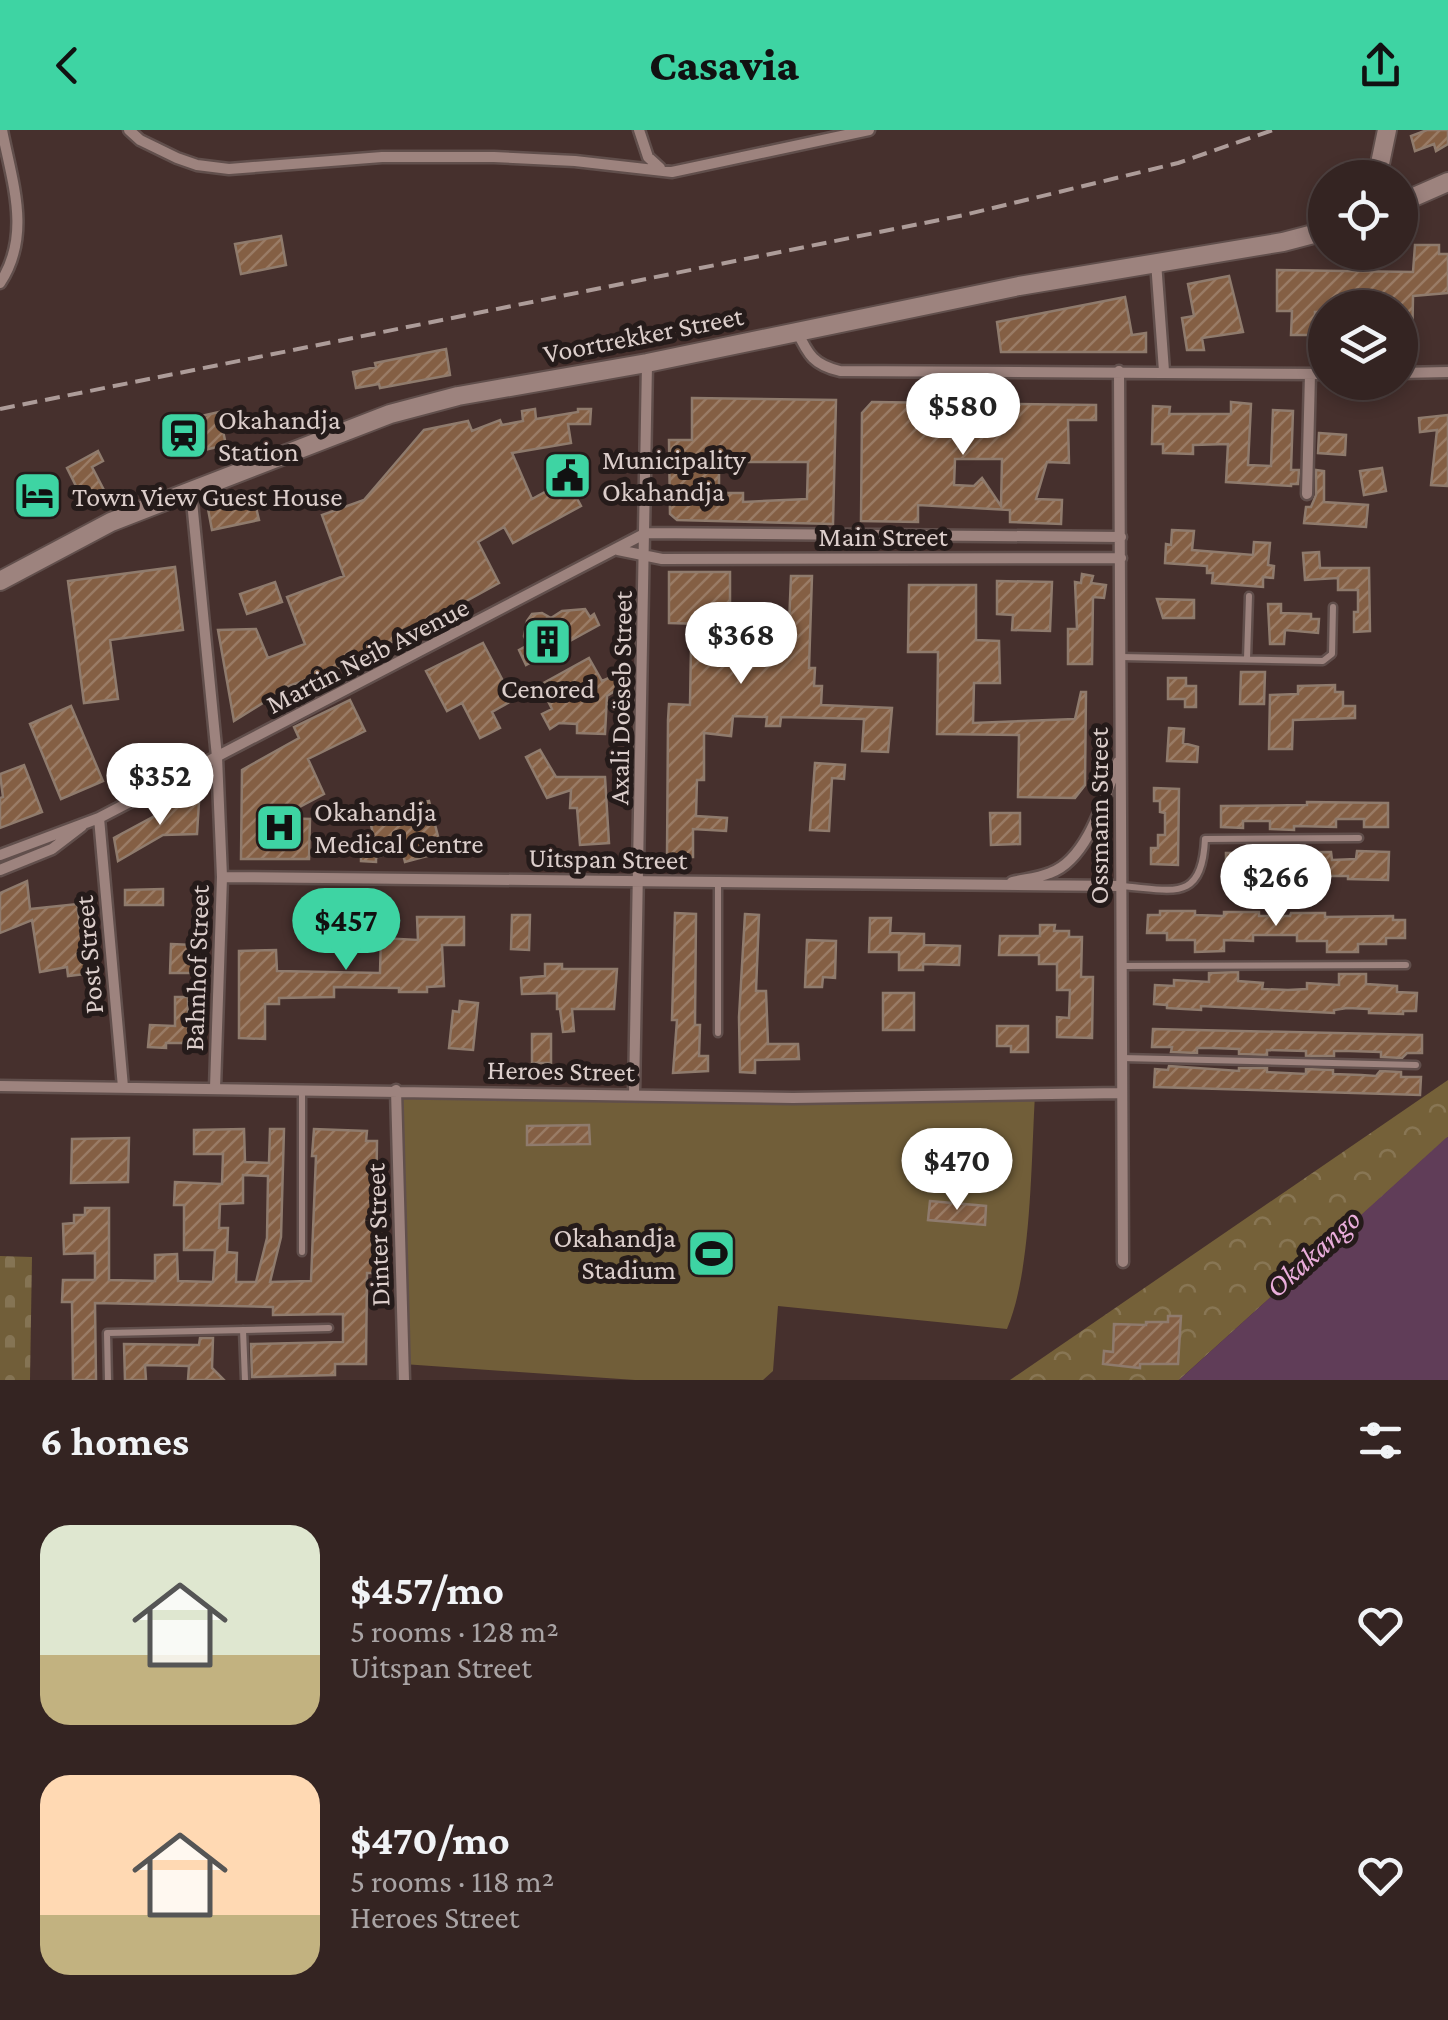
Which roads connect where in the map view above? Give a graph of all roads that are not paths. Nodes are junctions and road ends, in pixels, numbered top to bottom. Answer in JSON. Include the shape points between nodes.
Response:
{"nodes":[{"id":1,"x":2,"y":130,"type":"edge"},
{"id":2,"x":130,"y":130,"type":"edge"},
{"id":3,"x":639,"y":130,"type":"edge"},
{"id":4,"x":869,"y":130,"type":"edge"},
{"id":5,"x":1387,"y":130,"type":"edge"},
{"id":6,"x":1381,"y":160,"type":"edge"},
{"id":7,"x":661,"y":169,"type":"junction"},
{"id":8,"x":1448,"y":182,"type":"edge"},
{"id":9,"x":1418,"y":195,"type":"edge"},
{"id":10,"x":1308,"y":235,"type":"edge"},
{"id":11,"x":1156,"y":262,"type":"junction"},
{"id":12,"x":0,"y":283,"type":"edge"},
{"id":13,"x":797,"y":331,"type":"junction"},
{"id":14,"x":648,"y":363,"type":"junction"},
{"id":15,"x":1119,"y":371,"type":"junction"},
{"id":16,"x":1164,"y":371,"type":"junction"},
{"id":17,"x":1448,"y":372,"type":"edge"},
{"id":18,"x":1418,"y":373,"type":"edge"},
{"id":19,"x":1308,"y":374,"type":"edge"},
{"id":20,"x":1309,"y":400,"type":"edge"},
{"id":21,"x":190,"y":491,"type":"junction"},
{"id":22,"x":1307,"y":494,"type":"dead end"},
{"id":23,"x":646,"y":533,"type":"junction"},
{"id":24,"x":1120,"y":538,"type":"junction"},
{"id":25,"x":618,"y":550,"type":"junction"},
{"id":26,"x":646,"y":558,"type":"junction"},
{"id":27,"x":1120,"y":558,"type":"junction"},
{"id":28,"x":0,"y":581,"type":"edge"},
{"id":29,"x":1248,"y":596,"type":"dead end"},
{"id":30,"x":1333,"y":606,"type":"dead end"},
{"id":31,"x":1122,"y":657,"type":"junction"},
{"id":32,"x":1247,"y":659,"type":"junction"},
{"id":33,"x":1121,"y":752,"type":"junction"},
{"id":34,"x":217,"y":757,"type":"junction"},
{"id":35,"x":99,"y":818,"type":"junction"},
{"id":36,"x":82,"y":825,"type":"junction"},
{"id":37,"x":1359,"y":838,"type":"dead end"},
{"id":38,"x":0,"y":855,"type":"edge"},
{"id":39,"x":0,"y":870,"type":"edge"},
{"id":40,"x":222,"y":877,"type":"junction"},
{"id":41,"x":638,"y":880,"type":"junction"},
{"id":42,"x":718,"y":883,"type":"junction"},
{"id":43,"x":994,"y":886,"type":"junction"},
{"id":44,"x":1120,"y":886,"type":"junction"},
{"id":45,"x":1406,"y":965,"type":"dead end"},
{"id":46,"x":1120,"y":966,"type":"junction"},
{"id":47,"x":718,"y":1032,"type":"dead end"},
{"id":48,"x":1120,"y":1058,"type":"junction"},
{"id":49,"x":1416,"y":1065,"type":"dead end"},
{"id":50,"x":0,"y":1086,"type":"edge"},
{"id":51,"x":123,"y":1087,"type":"junction"},
{"id":52,"x":215,"y":1088,"type":"junction"},
{"id":53,"x":302,"y":1089,"type":"junction"},
{"id":54,"x":396,"y":1090,"type":"junction"},
{"id":55,"x":1121,"y":1093,"type":"junction"},
{"id":56,"x":634,"y":1094,"type":"junction"},
{"id":57,"x":302,"y":1252,"type":"dead end"},
{"id":58,"x":1122,"y":1262,"type":"dead end"},
{"id":59,"x":329,"y":1328,"type":"dead end"},
{"id":60,"x":242,"y":1330,"type":"junction"},
{"id":61,"x":108,"y":1380,"type":"edge"},
{"id":62,"x":245,"y":1380,"type":"edge"},
{"id":63,"x":404,"y":1380,"type":"edge"}],
"edges":[{"from":1,"to":12,"type":"street","via":[[19,238]]},
{"from":2,"to":7,"type":"street","via":[[177,158],[229,169],[476,156]]},
{"from":3,"to":7,"type":"street","via":[[648,157]]},
{"from":4,"to":7,"type":"street","via":[[685,171]]},
{"from":5,"to":6,"type":"main road"},
{"from":8,"to":9,"type":"main road"},
{"from":10,"to":11,"type":"main road","name":"Voortrekker Street"},
{"from":11,"to":13,"type":"main road","name":"Voortrekker Street"},
{"from":11,"to":16,"type":"street"},
{"from":13,"to":14,"type":"main road","name":"Voortrekker Street"},
{"from":13,"to":15,"type":"street","via":[[819,366],[840,370]]},
{"from":14,"to":21,"type":"main road","name":"Voortrekker Street","via":[[390,414]]},
{"from":14,"to":23,"type":"street","name":"Axali Doëseb Street"},
{"from":15,"to":16,"type":"street"},
{"from":15,"to":24,"type":"street","name":"Ossmann Street"},
{"from":16,"to":19,"type":"street"},
{"from":17,"to":18,"type":"street"},
{"from":20,"to":22,"type":"street"},
{"from":21,"to":28,"type":"main road","name":"Voortrekker Street","via":[[110,522]]},
{"from":21,"to":34,"type":"street","name":"Bahnhof Street"},
{"from":23,"to":24,"type":"street","name":"Main Street"},
{"from":23,"to":25,"type":"street","name":"Martin Neib Avenue"},
{"from":23,"to":26,"type":"street","name":"Axali Doëseb Street"},
{"from":24,"to":27,"type":"street","name":"Ossmann Street"},
{"from":25,"to":26,"type":"street"},
{"from":25,"to":34,"type":"street","name":"Martin Neib Avenue"},
{"from":26,"to":27,"type":"street","name":"Main Street"},
{"from":26,"to":41,"type":"street","name":"Axali Doëseb Street"},
{"from":27,"to":31,"type":"street","name":"Ossmann Street"},
{"from":29,"to":32,"type":"lane"},
{"from":30,"to":32,"type":"lane","via":[[1329,659]]},
{"from":31,"to":32,"type":"lane"},
{"from":31,"to":33,"type":"street","name":"Ossmann Street"},
{"from":33,"to":43,"type":"street","name":"Uitspan Street","via":[[1100,810],[1066,864]]},
{"from":33,"to":44,"type":"street","name":"Ossmann Street"},
{"from":34,"to":35,"type":"street","name":"Martin Neib Avenue"},
{"from":34,"to":40,"type":"street","name":"Bahnhof Street"},
{"from":35,"to":36,"type":"street","name":"Martin Neib Avenue"},
{"from":35,"to":51,"type":"street","name":"Post Street"},
{"from":36,"to":38,"type":"street","name":"Martin Neib Avenue"},
{"from":36,"to":39,"type":"street","name":"Martin Neib Avenue","via":[[52,849]]},
{"from":37,"to":44,"type":"lane","via":[[1205,839],[1197,880],[1186,887]]},
{"from":40,"to":41,"type":"street","name":"Uitspan Street"},
{"from":40,"to":52,"type":"street","name":"Bahnhof Street"},
{"from":41,"to":42,"type":"street","name":"Uitspan Street"},
{"from":41,"to":56,"type":"street","name":"Axali Doëseb Street"},
{"from":42,"to":43,"type":"street","name":"Uitspan Street"},
{"from":42,"to":47,"type":"lane"},
{"from":43,"to":44,"type":"street","name":"Uitspan Street"},
{"from":44,"to":46,"type":"street","name":"Ossmann Street"},
{"from":45,"to":46,"type":"lane"},
{"from":46,"to":48,"type":"street","name":"Ossmann Street"},
{"from":48,"to":49,"type":"lane"},
{"from":48,"to":55,"type":"street","name":"Ossmann Street"},
{"from":50,"to":51,"type":"street","name":"Heroes Street"},
{"from":51,"to":52,"type":"street","name":"Heroes Street"},
{"from":52,"to":53,"type":"street","name":"Heroes Street"},
{"from":53,"to":54,"type":"street","name":"Heroes Street"},
{"from":53,"to":57,"type":"lane"},
{"from":54,"to":56,"type":"street","name":"Heroes Street"},
{"from":54,"to":63,"type":"street","name":"Dinter Street"},
{"from":55,"to":56,"type":"street","name":"Heroes Street"},
{"from":55,"to":58,"type":"street","name":"Ossmann Street"},
{"from":59,"to":60,"type":"lane"},
{"from":60,"to":61,"type":"lane","via":[[107,1333]]},
{"from":60,"to":62,"type":"lane"}]}
